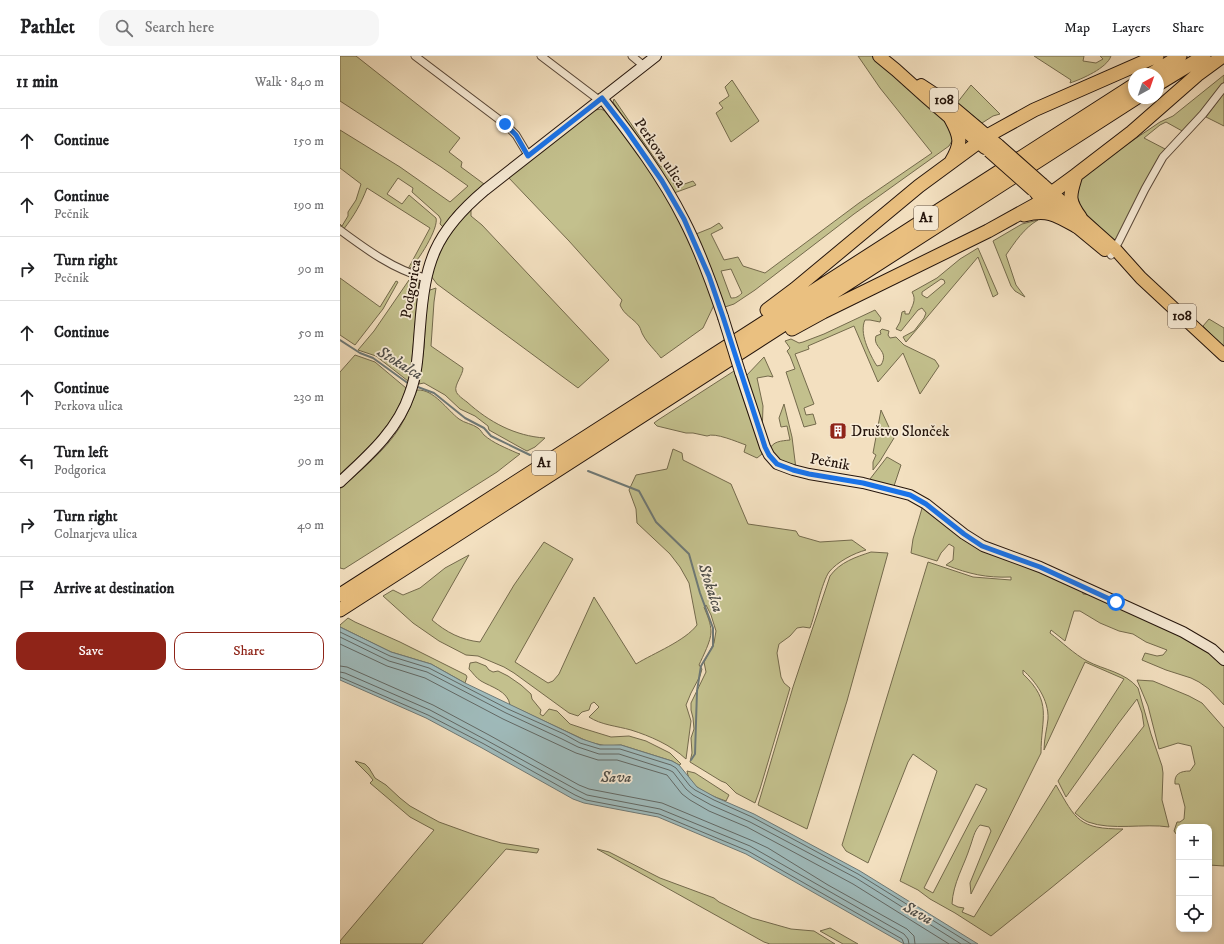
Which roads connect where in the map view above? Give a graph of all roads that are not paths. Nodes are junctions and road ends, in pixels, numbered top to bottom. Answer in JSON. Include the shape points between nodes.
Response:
{"nodes":[{"id":1,"x":415,"y":56,"type":"edge"},
{"id":2,"x":541,"y":56,"type":"edge"},
{"id":3,"x":632,"y":56,"type":"edge"},
{"id":4,"x":656,"y":56,"type":"edge"},
{"id":5,"x":879,"y":56,"type":"edge"},
{"id":6,"x":1157,"y":56,"type":"edge"},
{"id":7,"x":1180,"y":56,"type":"edge"},
{"id":8,"x":1204,"y":56,"type":"edge"},
{"id":9,"x":1223,"y":56,"type":"edge"},
{"id":10,"x":644,"y":66,"type":"junction"},
{"id":11,"x":1161,"y":68,"type":"edge"},
{"id":12,"x":896,"y":70,"type":"junction"},
{"id":13,"x":1164,"y":80,"type":"edge"},
{"id":14,"x":1224,"y":87,"type":"edge"},
{"id":15,"x":1128,"y":89,"type":"edge"},
{"id":16,"x":601,"y":99,"type":"junction"},
{"id":17,"x":1128,"y":103,"type":"edge"},
{"id":18,"x":951,"y":119,"type":"junction"},
{"id":19,"x":983,"y":139,"type":"junction"},
{"id":20,"x":528,"y":156,"type":"junction"},
{"id":21,"x":950,"y":163,"type":"junction"},
{"id":22,"x":1076,"y":175,"type":"junction"},
{"id":23,"x":1043,"y":191,"type":"junction"},
{"id":24,"x":1009,"y":220,"type":"junction"},
{"id":25,"x":1078,"y":221,"type":"junction"},
{"id":26,"x":340,"y":230,"type":"edge"},
{"id":27,"x":1113,"y":252,"type":"junction"},
{"id":28,"x":425,"y":278,"type":"junction"},
{"id":29,"x":747,"y":348,"type":"junction"},
{"id":30,"x":717,"y":351,"type":"junction"},
{"id":31,"x":1224,"y":355,"type":"edge"},
{"id":32,"x":740,"y":372,"type":"joint"},
{"id":33,"x":340,"y":482,"type":"edge"},
{"id":34,"x":340,"y":595,"type":"edge"},
{"id":35,"x":340,"y":610,"type":"edge"},
{"id":36,"x":1224,"y":660,"type":"edge"}],
"edges":[{"from":1,"to":20,"type":"street","via":[[505,124],[516,135]]},
{"from":2,"to":16,"type":"street"},
{"from":3,"to":10,"type":"street"},
{"from":4,"to":10,"type":"street","name":"Podgorica"},
{"from":5,"to":12,"type":"main road","number":"108"},
{"from":6,"to":19,"type":"highway","via":[[1034,110]]},
{"from":7,"to":11,"type":"highway"},
{"from":8,"to":13,"type":"highway"},
{"from":9,"to":22,"type":"highway"},
{"from":10,"to":16,"type":"street","name":"Podgorica"},
{"from":12,"to":18,"type":"main road","number":"108"},
{"from":12,"to":19,"type":"main road","number":"108","via":[[947,102]]},
{"from":14,"to":27,"type":"street","via":[[1164,157],[1144,189]]},
{"from":15,"to":30,"type":"highway","number":"A1"},
{"from":16,"to":20,"type":"street","name":"Podgorica"},
{"from":16,"to":32,"type":"street","name":"Perkova ulica","bridge":true,"via":[[645,156],[676,206],[702,258]]},
{"from":17,"to":29,"type":"highway","number":"A1"},
{"from":18,"to":19,"type":"main road","number":"108"},
{"from":18,"to":21,"type":"highway","via":[[959,134],[959,141],[958,149]]},
{"from":19,"to":21,"type":"highway"},
{"from":19,"to":23,"type":"main road","number":"108","bridge":true},
{"from":20,"to":28,"type":"street","name":"Podgorica","via":[[477,197],[454,220],[434,253]]},
{"from":21,"to":30,"type":"highway","via":[[795,289],[725,339]]},
{"from":22,"to":23,"type":"highway"},
{"from":22,"to":25,"type":"highway","via":[[1070,198]]},
{"from":23,"to":24,"type":"highway"},
{"from":23,"to":25,"type":"main road","number":"108"},
{"from":24,"to":25,"type":"highway","via":[[1042,212]]},
{"from":24,"to":29,"type":"highway","via":[[823,312],[767,343]]},
{"from":25,"to":27,"type":"main road","number":"108"},
{"from":26,"to":28,"type":"street","via":[[389,264]]},
{"from":27,"to":31,"type":"main road","number":"108"},
{"from":28,"to":33,"type":"street","name":"Podgorica","via":[[418,354],[410,393],[400,416],[382,441]]},
{"from":29,"to":35,"type":"highway","number":"A1"},
{"from":30,"to":34,"type":"highway","number":"A1"},
{"from":32,"to":36,"type":"street","name":"Pečnik","via":[[765,447],[777,464],[809,474],[863,483],[910,495],[982,546],[1040,567],[1183,632],[1212,649]]}]}
